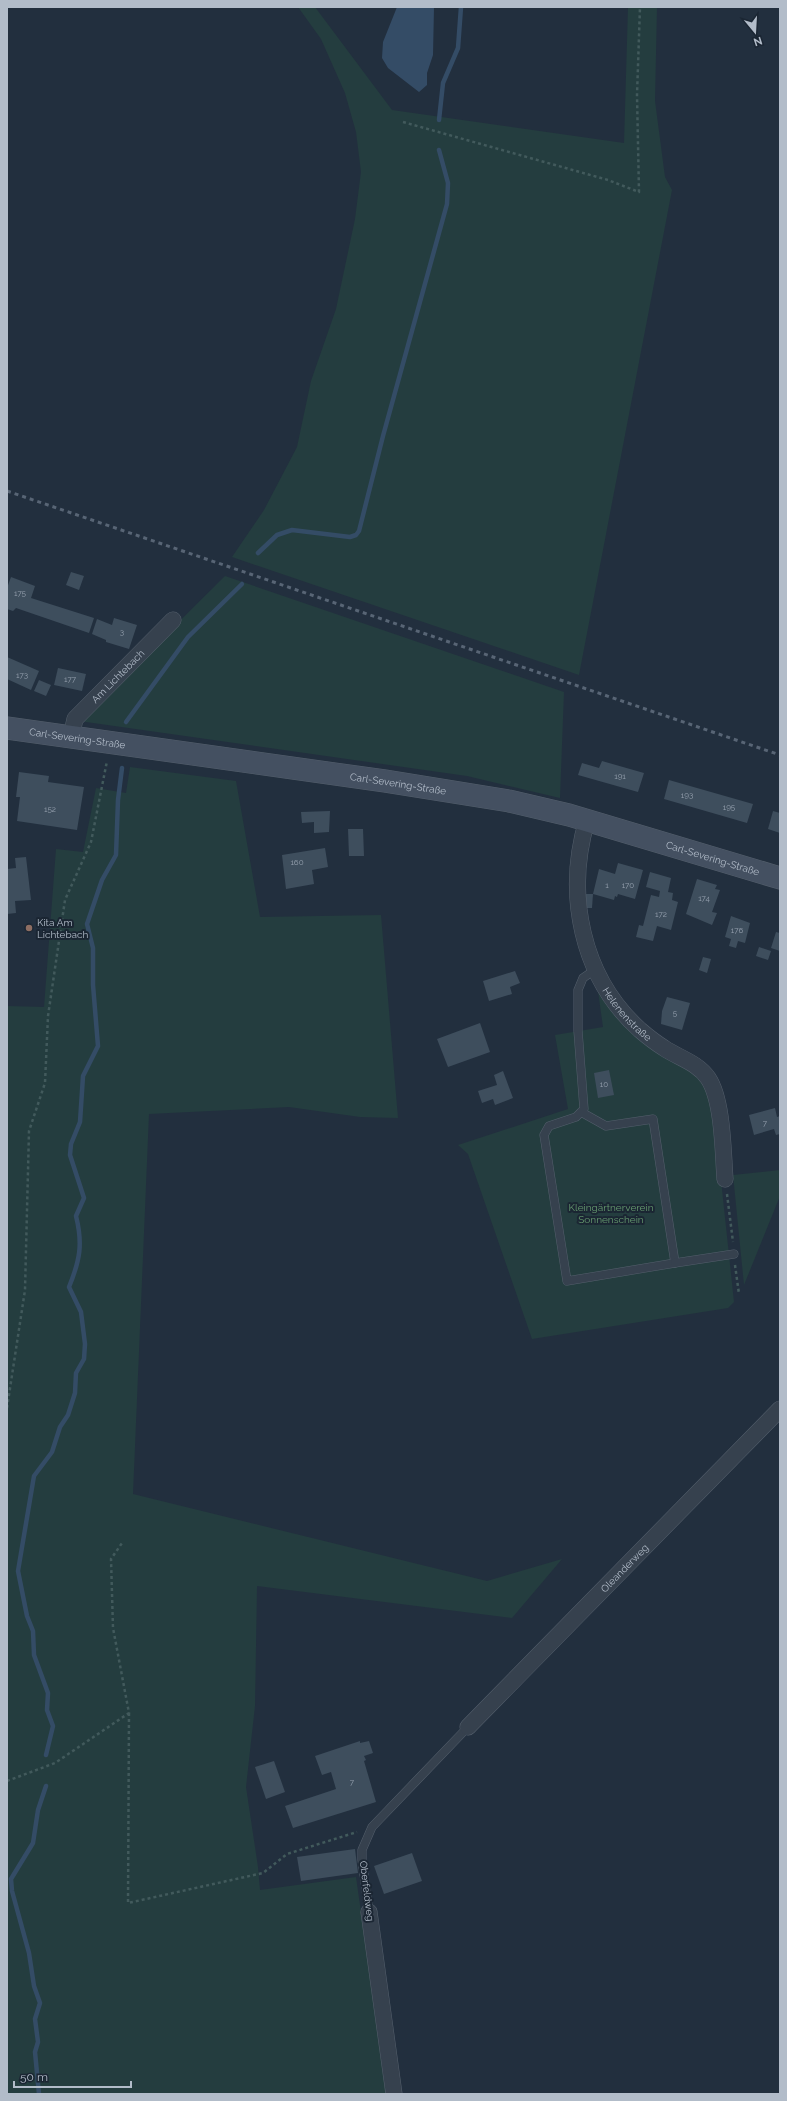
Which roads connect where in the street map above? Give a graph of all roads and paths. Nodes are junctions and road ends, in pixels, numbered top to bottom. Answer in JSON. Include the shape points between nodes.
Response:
{"nodes":[{"id":1,"x":640,"y":7,"type":"edge"},
{"id":2,"x":403,"y":122,"type":"dead end"},
{"id":3,"x":173,"y":620,"type":"dead end"},
{"id":4,"x":7,"y":728,"type":"edge"},
{"id":5,"x":71,"y":737,"type":"junction"},
{"id":6,"x":110,"y":742,"type":"junction"},
{"id":7,"x":587,"y":820,"type":"junction"},
{"id":8,"x":780,"y":878,"type":"edge"},
{"id":9,"x":596,"y":969,"type":"junction"},
{"id":10,"x":581,"y":1112,"type":"junction"},
{"id":11,"x":725,"y":1179,"type":"joint"},
{"id":12,"x":734,"y":1254,"type":"junction"},
{"id":13,"x":675,"y":1263,"type":"junction"},
{"id":14,"x":739,"y":1294,"type":"dead end"},
{"id":15,"x":7,"y":1408,"type":"edge"},
{"id":16,"x":780,"y":1409,"type":"edge"},
{"id":17,"x":122,"y":1543,"type":"dead end"},
{"id":18,"x":129,"y":1713,"type":"junction"},
{"id":19,"x":468,"y":1727,"type":"joint"},
{"id":20,"x":7,"y":1781,"type":"edge"},
{"id":21,"x":372,"y":1827,"type":"junction"},
{"id":22,"x":369,"y":1912,"type":"joint"},
{"id":23,"x":394,"y":2094,"type":"edge"}],
"edges":[{"from":1,"to":2,"type":"path","via":[[637,95],[639,192],[608,180]]},
{"from":3,"to":5,"type":"street","name":"Am Lichtebach","via":[[75,719]]},
{"from":4,"to":5,"type":"street","name":"Carl-Severing-Straße"},
{"from":5,"to":6,"type":"street","name":"Carl-Severing-Straße"},
{"from":6,"to":7,"type":"street","name":"Carl-Severing-Straße","via":[[467,793]]},
{"from":6,"to":15,"type":"path","via":[[91,842],[65,900],[48,1016],[45,1083],[29,1131],[25,1290]]},
{"from":7,"to":8,"type":"street","name":"Carl-Severing-Straße"},
{"from":7,"to":9,"type":"street","name":"Helenenstraße","via":[[578,856],[578,904],[584,936]]},
{"from":9,"to":10,"type":"lane","via":[[583,978],[578,990],[578,1031],[584,1109]]},
{"from":9,"to":11,"type":"street","name":"Helenenstraße","via":[[610,994],[640,1029],[664,1048],[700,1068],[708,1078],[717,1096]]},
{"from":10,"to":13,"type":"lane","via":[[606,1126],[652,1119]]},
{"from":10,"to":13,"type":"lane","via":[[576,1117],[549,1126],[544,1135],[567,1281]]},
{"from":11,"to":12,"type":"path"},
{"from":12,"to":13,"type":"lane"},
{"from":12,"to":14,"type":"path"},
{"from":16,"to":19,"type":"street","name":"Oleanderweg"},
{"from":17,"to":18,"type":"path","via":[[111,1560],[113,1628]]},
{"from":18,"to":20,"type":"path","via":[[55,1763]]},
{"from":18,"to":21,"type":"path","via":[[128,1903],[263,1873],[287,1854]]},
{"from":19,"to":21,"type":"lane","name":"Oberfeldweg"},
{"from":21,"to":22,"type":"lane","name":"Oberfeldweg","via":[[362,1850]]},
{"from":22,"to":23,"type":"street","name":"Oberfeldweg"}]}
